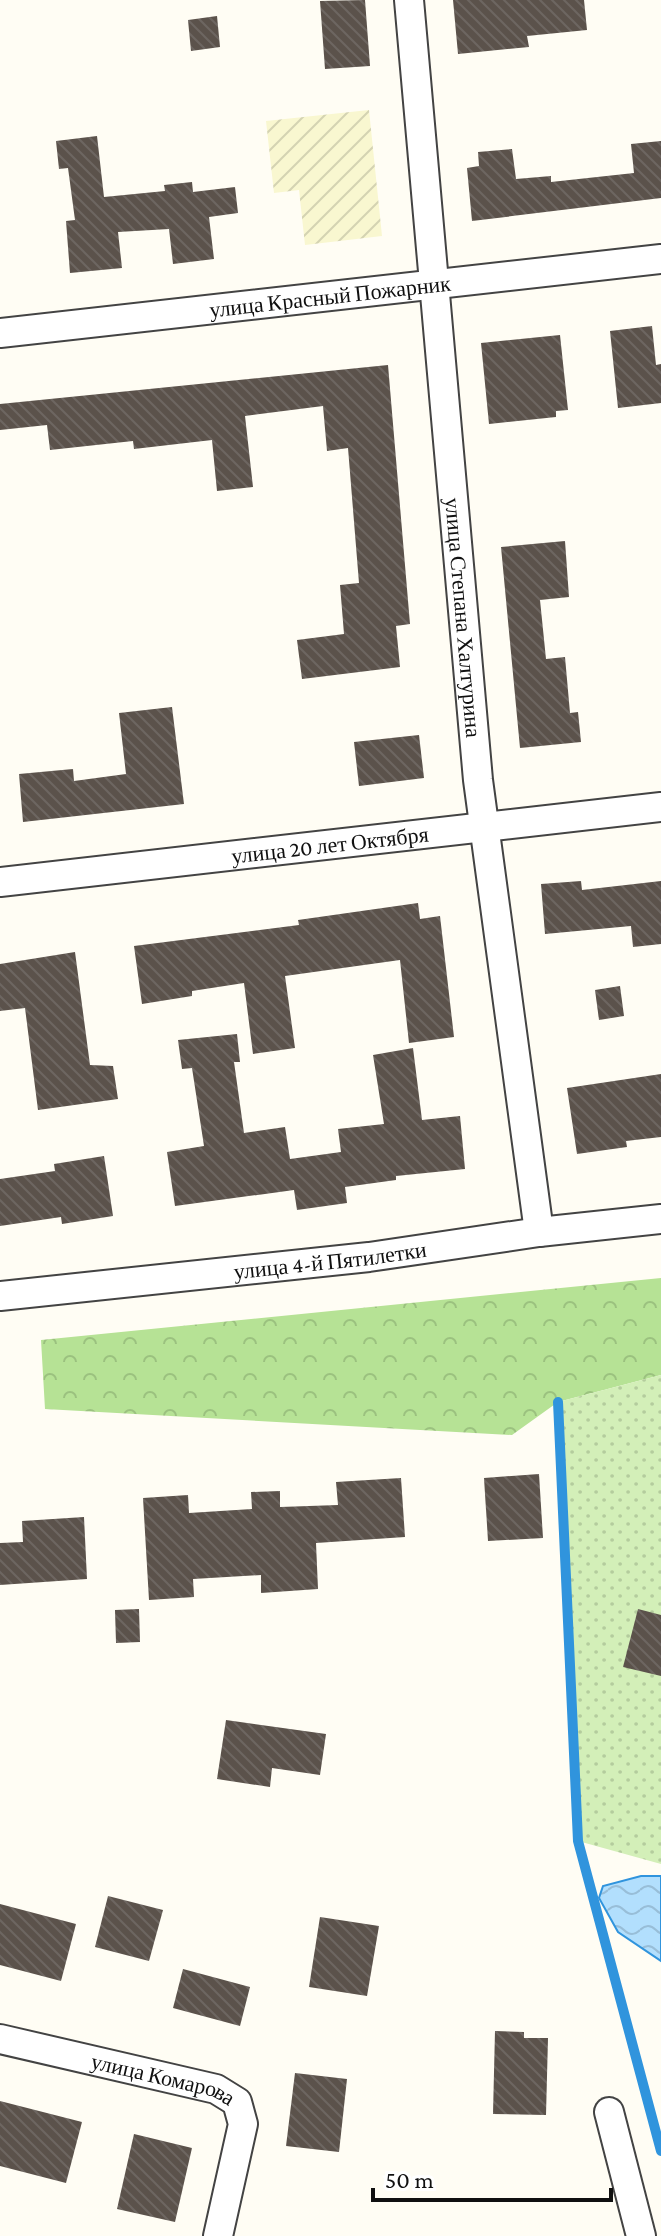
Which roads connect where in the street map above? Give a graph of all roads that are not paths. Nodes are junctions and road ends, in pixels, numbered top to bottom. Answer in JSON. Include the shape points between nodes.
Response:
{"nodes":[{"id":1,"x":409,"y":0,"type":"edge"},
{"id":2,"x":661,"y":259,"type":"edge"},
{"id":3,"x":437,"y":283,"type":"junction"},
{"id":4,"x":0,"y":333,"type":"edge"},
{"id":5,"x":661,"y":807,"type":"edge"},
{"id":6,"x":484,"y":827,"type":"junction"},
{"id":7,"x":0,"y":882,"type":"edge"},
{"id":8,"x":661,"y":1219,"type":"edge"},
{"id":9,"x":539,"y":1232,"type":"junction"},
{"id":10,"x":0,"y":1296,"type":"edge"},
{"id":11,"x":0,"y":2039,"type":"edge"},
{"id":12,"x":609,"y":2112,"type":"dead end"},
{"id":13,"x":218,"y":2236,"type":"edge"},
{"id":14,"x":641,"y":2236,"type":"edge"}],
"edges":[{"from":1,"to":3,"type":"street","name":"улица Степана Халтурина"},
{"from":2,"to":3,"type":"street","name":"улица Красный Пожарник"},
{"from":3,"to":4,"type":"street","name":"улица Красный Пожарник"},
{"from":3,"to":6,"type":"street","name":"улица Степана Халтурина"},
{"from":5,"to":6,"type":"street","name":"улица 20 лет Октября"},
{"from":6,"to":7,"type":"street","name":"улица 20 лет Октября"},
{"from":6,"to":9,"type":"street","name":"улица Степана Халтурина"},
{"from":8,"to":9,"type":"street","name":"улица 4-й Пятилетки"},
{"from":9,"to":10,"type":"street","name":"улица 4-й Пятилетки","via":[[369,1257]]},
{"from":11,"to":13,"type":"street","name":"улица Комарова","via":[[216,2089],[237,2102],[243,2124]]},
{"from":12,"to":14,"type":"street"}]}
